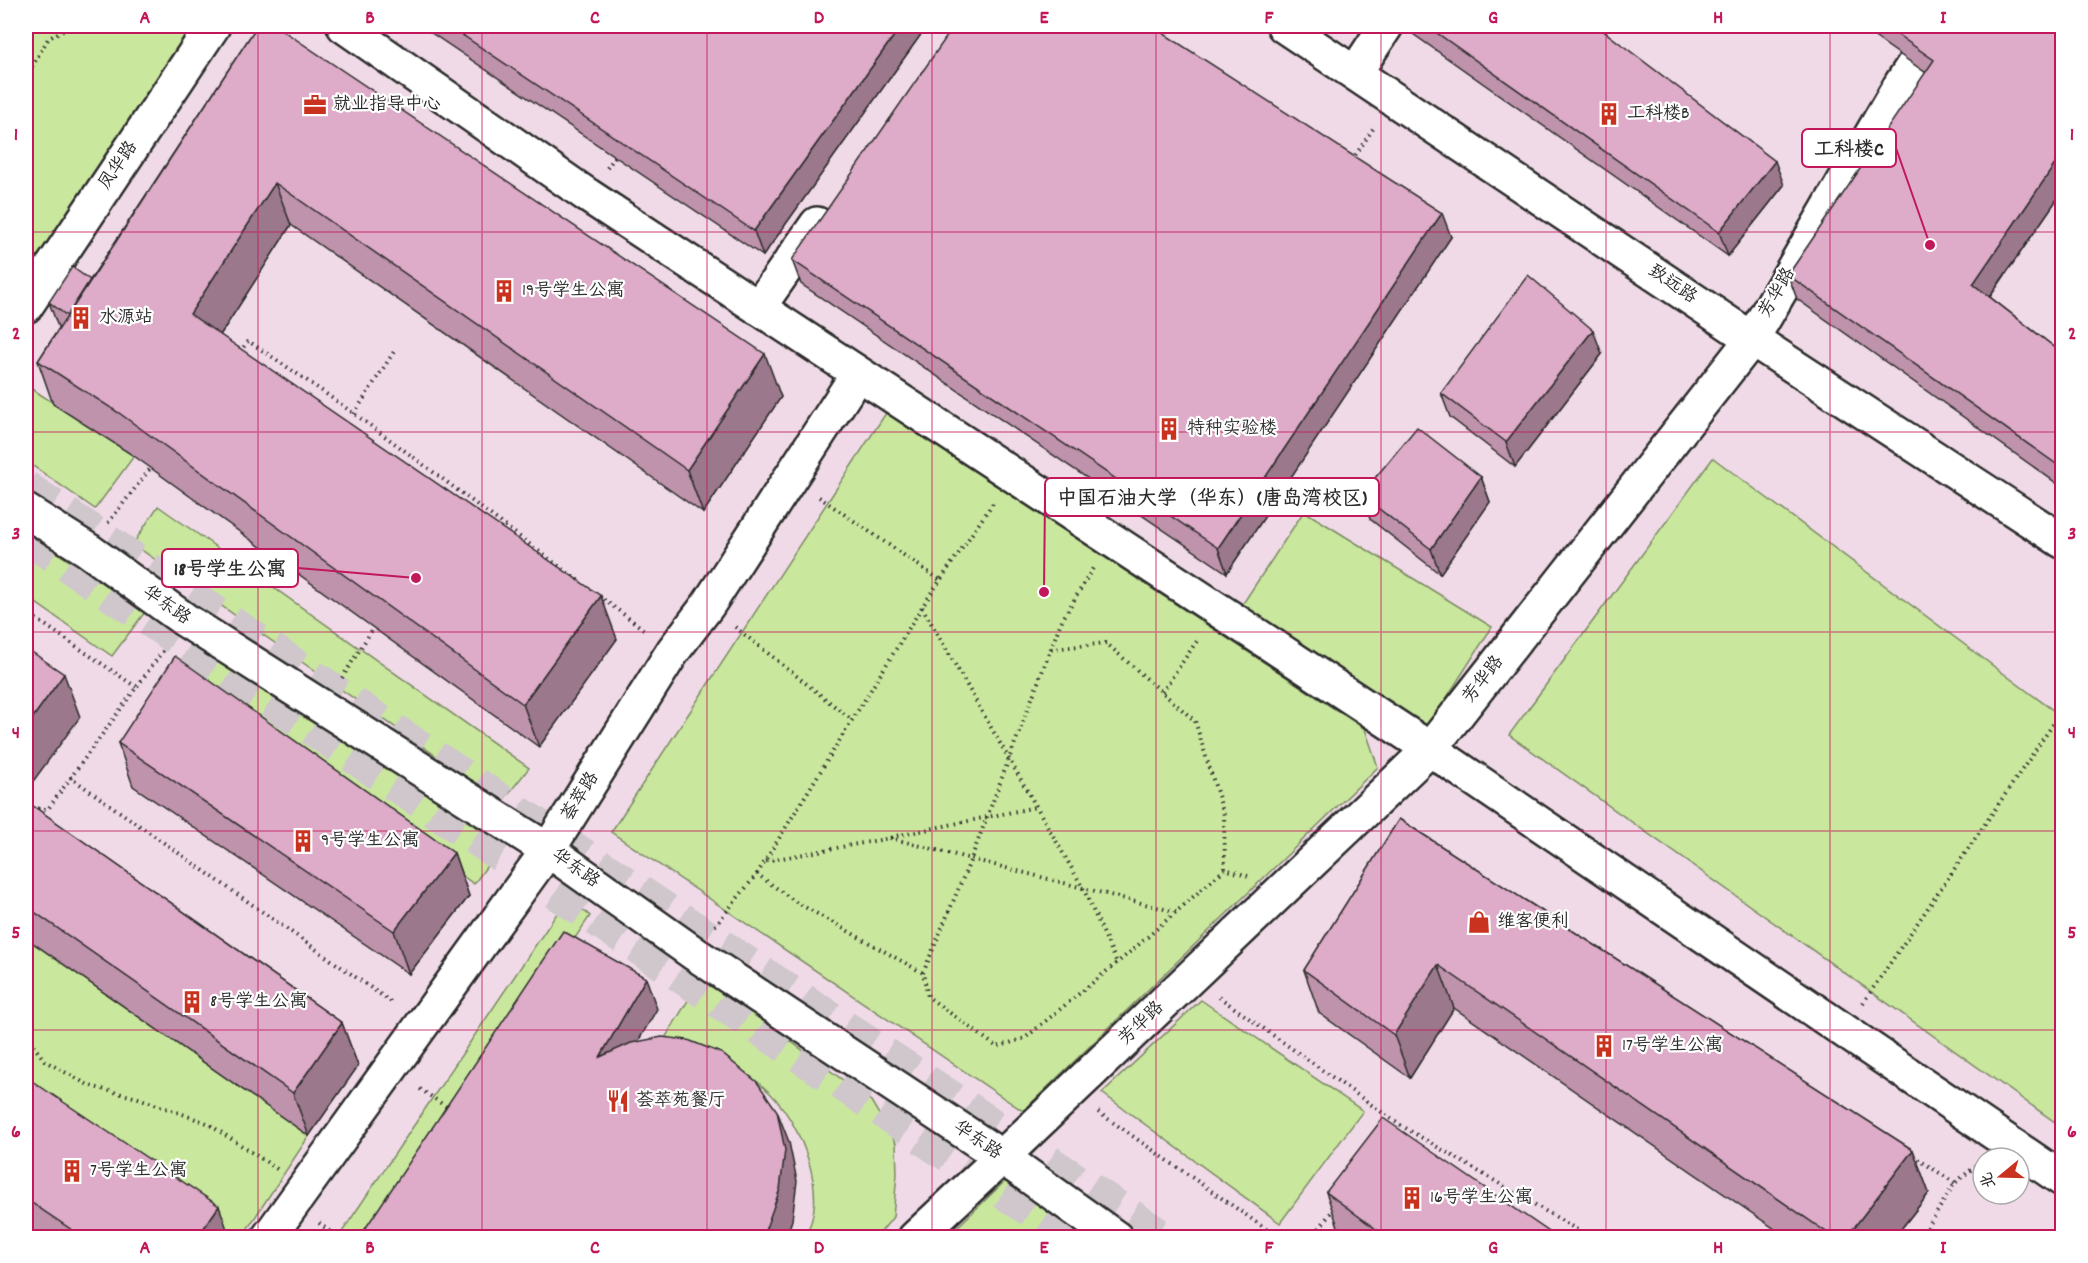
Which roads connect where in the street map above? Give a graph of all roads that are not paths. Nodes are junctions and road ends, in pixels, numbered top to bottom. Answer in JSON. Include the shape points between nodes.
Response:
{"nodes":[{"id":1,"x":213,"y":26,"type":"edge"},
{"id":2,"x":344,"y":26,"type":"edge"},
{"id":3,"x":1284,"y":26,"type":"edge"},
{"id":4,"x":1386,"y":26,"type":"edge"},
{"id":5,"x":1939,"y":26,"type":"edge"},
{"id":6,"x":1355,"y":73,"type":"junction"},
{"id":7,"x":834,"y":201,"type":"edge"},
{"id":8,"x":26,"y":306,"type":"edge"},
{"id":9,"x":758,"y":308,"type":"junction"},
{"id":10,"x":1752,"y":339,"type":"junction"},
{"id":11,"x":857,"y":375,"type":"junction"},
{"id":12,"x":26,"y":511,"type":"edge"},
{"id":13,"x":2062,"y":541,"type":"edge"},
{"id":14,"x":1430,"y":749,"type":"junction"},
{"id":15,"x":548,"y":849,"type":"junction"},
{"id":16,"x":1002,"y":1157,"type":"junction"},
{"id":17,"x":2062,"y":1179,"type":"edge"},
{"id":18,"x":268,"y":1238,"type":"edge"},
{"id":19,"x":915,"y":1238,"type":"edge"},
{"id":20,"x":1116,"y":1238,"type":"edge"}],
"edges":[{"from":1,"to":8,"type":"street","name":"凤华路"},
{"from":2,"to":9,"type":"street"},
{"from":3,"to":6,"type":"street","name":"致远路"},
{"from":4,"to":6,"type":"street"},
{"from":5,"to":10,"type":"street","name":"芳华路"},
{"from":6,"to":10,"type":"street","name":"致远路"},
{"from":7,"to":9,"type":"street"},
{"from":9,"to":11,"type":"street"},
{"from":10,"to":13,"type":"street","name":"致远路"},
{"from":10,"to":14,"type":"street","name":"芳华路"},
{"from":11,"to":14,"type":"street"},
{"from":11,"to":15,"type":"street","name":"荟萃路","via":[[708,605],[673,651]]},
{"from":12,"to":15,"type":"street","name":"华东路","via":[[185,620]]},
{"from":14,"to":16,"type":"street","name":"芳华路"},
{"from":14,"to":17,"type":"street"},
{"from":15,"to":16,"type":"street","name":"华东路","via":[[695,954]]},
{"from":15,"to":18,"type":"street","name":"荟萃路"},
{"from":16,"to":19,"type":"street","name":"芳华路"},
{"from":16,"to":20,"type":"street","name":"华东路"}]}
